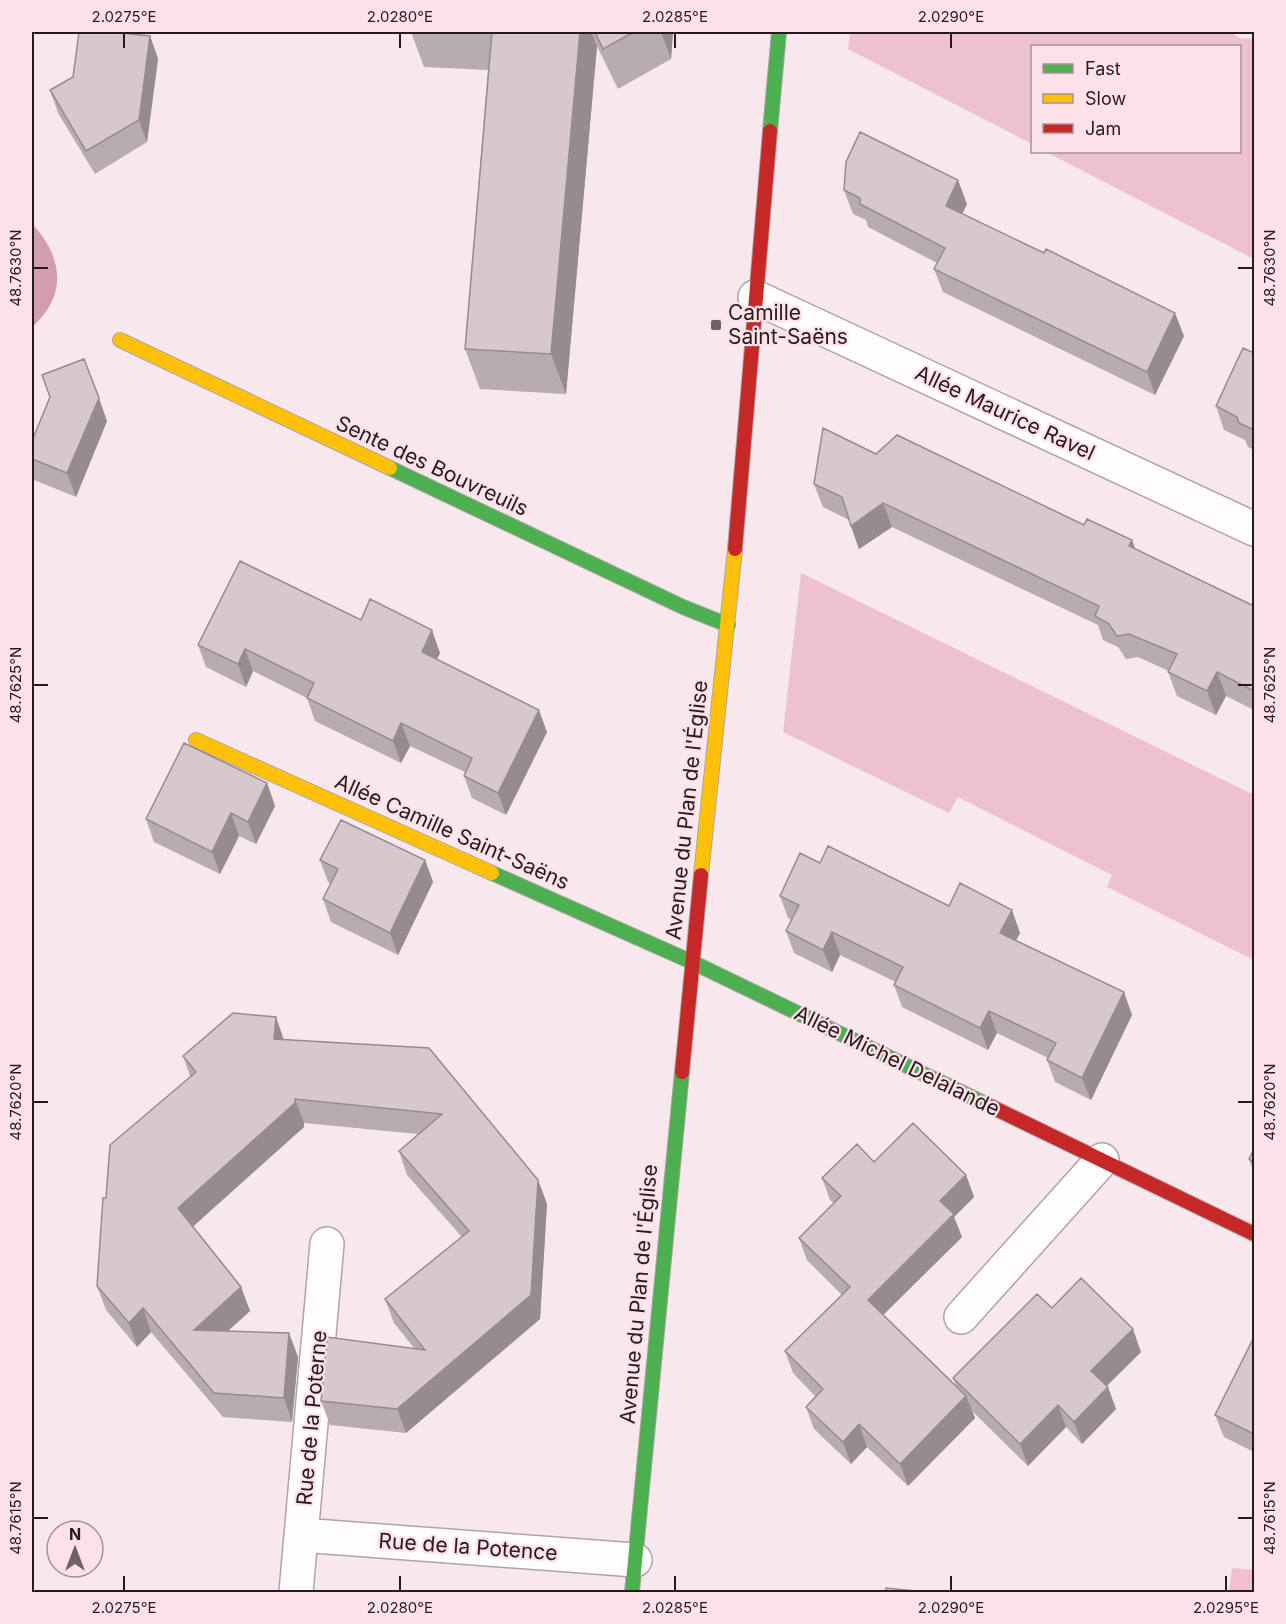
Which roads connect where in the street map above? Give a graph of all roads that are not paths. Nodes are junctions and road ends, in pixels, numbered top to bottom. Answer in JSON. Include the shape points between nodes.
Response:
{"nodes":[{"id":1,"x":779,"y":32,"type":"edge"},
{"id":2,"x":756,"y":297,"type":"junction"},
{"id":3,"x":120,"y":340,"type":"dead end"},
{"id":4,"x":1254,"y":529,"type":"edge"},
{"id":5,"x":728,"y":625,"type":"junction"},
{"id":6,"x":196,"y":740,"type":"dead end"},
{"id":7,"x":692,"y":962,"type":"junction"},
{"id":8,"x":1102,"y":1160,"type":"junction"},
{"id":9,"x":1254,"y":1234,"type":"edge"},
{"id":10,"x":327,"y":1244,"type":"dead end"},
{"id":11,"x":961,"y":1317,"type":"dead end"},
{"id":12,"x":302,"y":1535,"type":"junction"},
{"id":13,"x":635,"y":1560,"type":"junction"},
{"id":14,"x":297,"y":1593,"type":"edge"},
{"id":15,"x":632,"y":1593,"type":"edge"}],
"edges":[{"from":1,"to":2,"type":"street","name":"Avenue du Plan de l'Église"},
{"from":2,"to":4,"type":"street","name":"Allée Maurice Ravel"},
{"from":2,"to":5,"type":"street","name":"Avenue du Plan de l'Église"},
{"from":3,"to":5,"type":"street","name":"Sente des Bouvreuils","via":[[661,597]]},
{"from":5,"to":7,"type":"street","name":"Avenue du Plan de l'Église"},
{"from":6,"to":7,"type":"street","name":"Allée Camille Saint-Saëns"},
{"from":7,"to":8,"type":"street","name":"Allée Michel Delalande"},
{"from":7,"to":13,"type":"street","name":"Avenue du Plan de l'Église"},
{"from":8,"to":9,"type":"street","name":"Allée Michel Delalande"},
{"from":8,"to":11,"type":"street"},
{"from":10,"to":12,"type":"street","name":"Rue de la Poterne"},
{"from":12,"to":13,"type":"street","name":"Rue de la Potence"},
{"from":12,"to":14,"type":"street","name":"Rue de la Poterne"},
{"from":13,"to":15,"type":"street","name":"Avenue du Plan de l'Église"}]}
